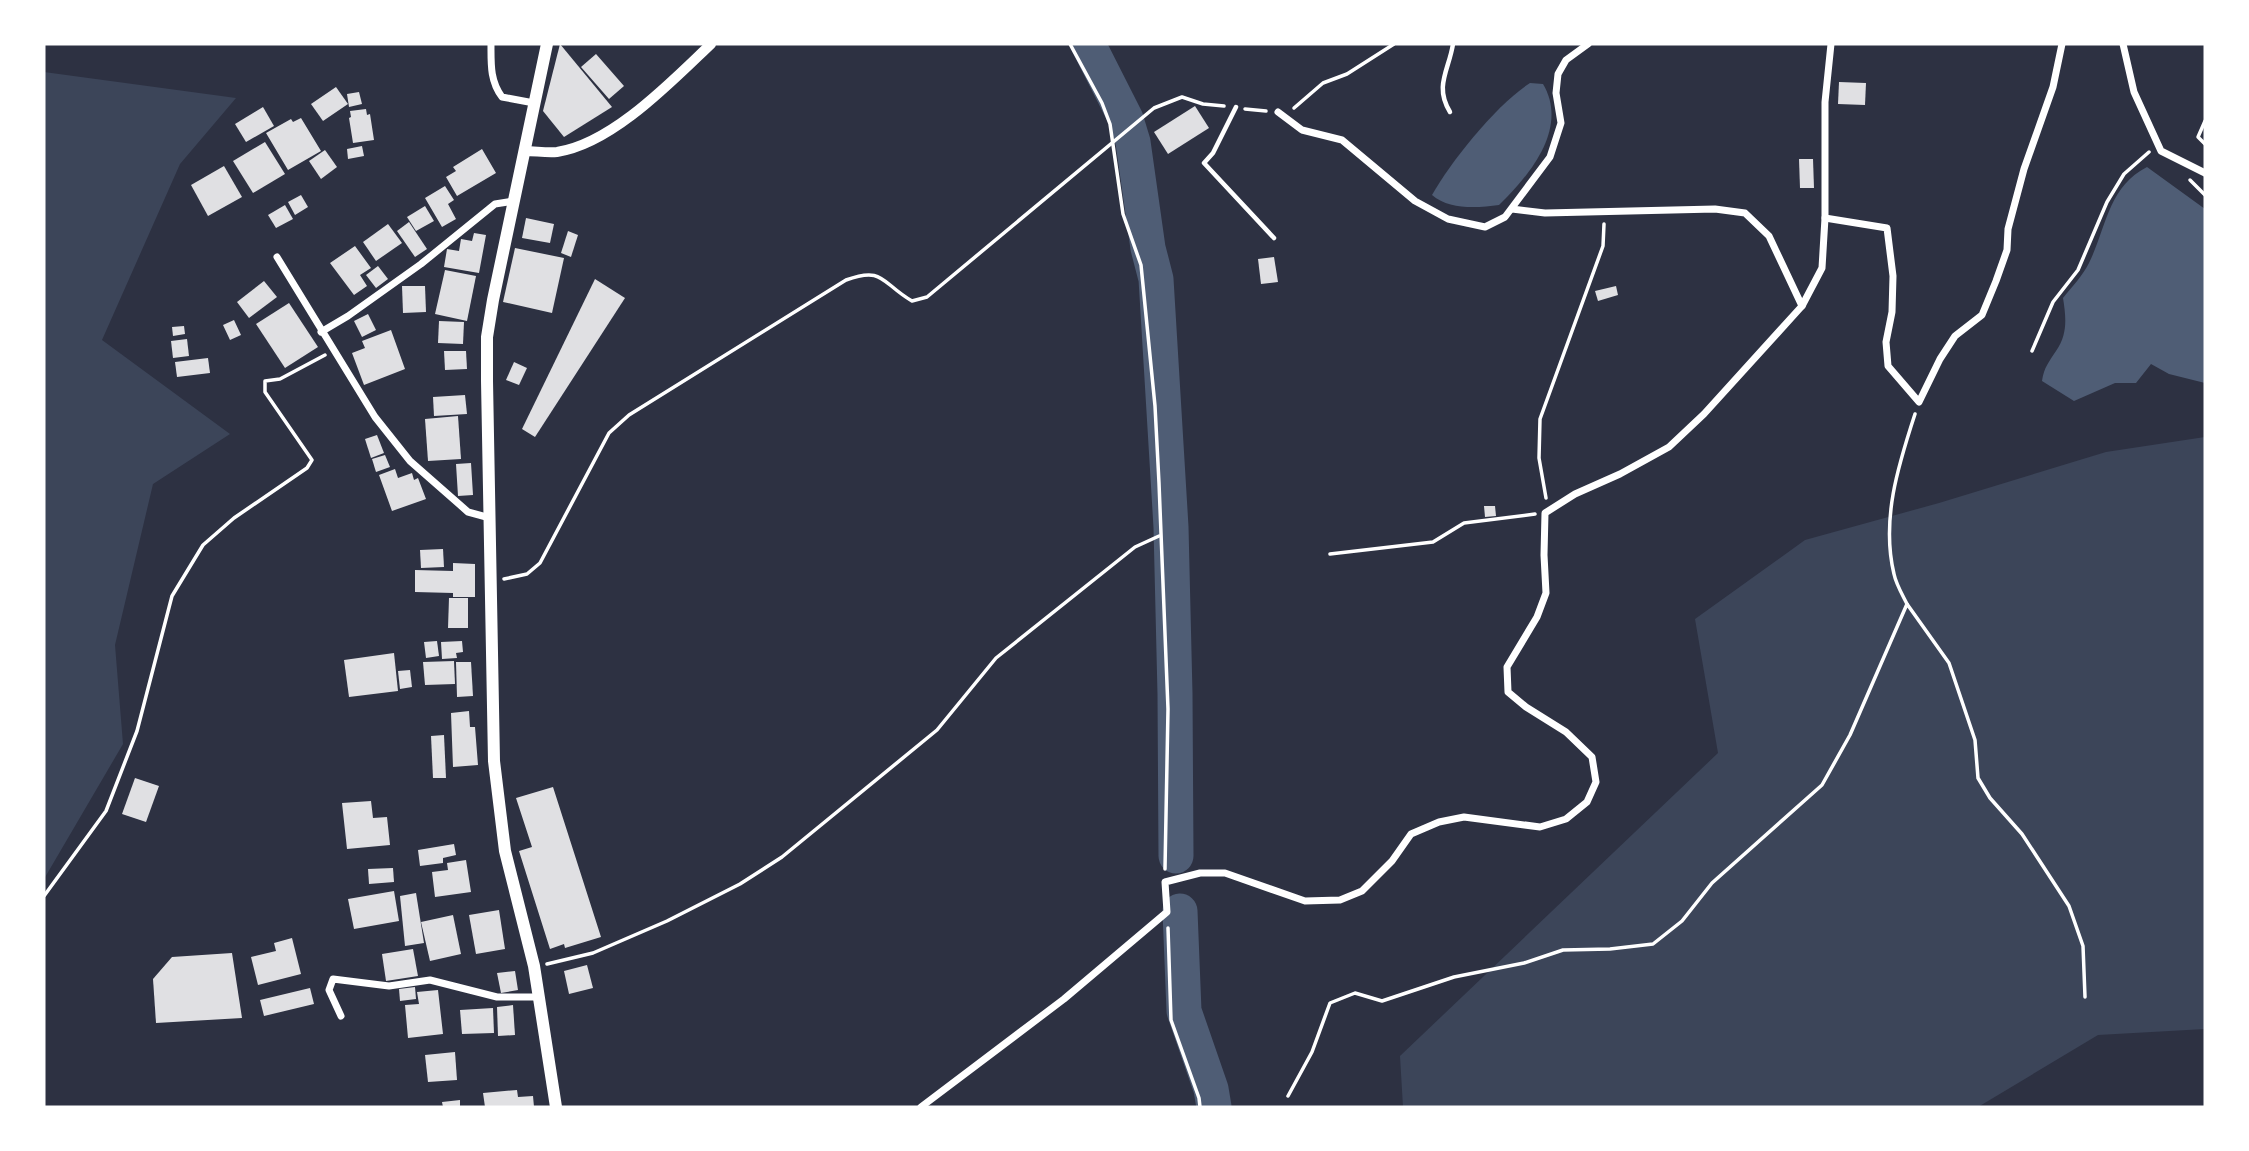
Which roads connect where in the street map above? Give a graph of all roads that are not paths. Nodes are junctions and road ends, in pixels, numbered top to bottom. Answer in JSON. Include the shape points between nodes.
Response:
{"nodes":[{"id":1,"x":491,"y":44,"type":"edge"},
{"id":2,"x":547,"y":44,"type":"edge"},
{"id":3,"x":711,"y":44,"type":"edge"},
{"id":4,"x":1453,"y":44,"type":"edge"},
{"id":5,"x":1588,"y":44,"type":"edge"},
{"id":6,"x":1831,"y":44,"type":"edge"},
{"id":7,"x":2062,"y":44,"type":"edge"},
{"id":8,"x":2123,"y":44,"type":"edge"},
{"id":9,"x":534,"y":103,"type":"junction"},
{"id":10,"x":1236,"y":107,"type":"road end"},
{"id":11,"x":1278,"y":112,"type":"road end"},
{"id":12,"x":1450,"y":112,"type":"dead end"},
{"id":13,"x":525,"y":151,"type":"junction"},
{"id":14,"x":2205,"y":173,"type":"edge"},
{"id":15,"x":514,"y":201,"type":"junction"},
{"id":16,"x":1511,"y":209,"type":"junction"},
{"id":17,"x":1825,"y":218,"type":"junction"},
{"id":18,"x":1274,"y":238,"type":"dead end"},
{"id":19,"x":278,"y":257,"type":"dead end"},
{"id":20,"x":1802,"y":306,"type":"junction"},
{"id":21,"x":321,"y":332,"type":"junction"},
{"id":22,"x":490,"y":518,"type":"junction"},
{"id":23,"x":540,"y":997,"type":"junction"},
{"id":24,"x":341,"y":1016,"type":"dead end"},
{"id":25,"x":556,"y":1107,"type":"edge"},
{"id":26,"x":921,"y":1107,"type":"edge"}],
"edges":[{"from":1,"to":9,"type":"street","via":[[494,86],[502,97]]},
{"from":2,"to":9,"type":"main road"},
{"from":3,"to":13,"type":"street","via":[[658,94],[599,138],[558,152]]},
{"from":4,"to":12,"type":"lane","via":[[1442,95]]},
{"from":5,"to":16,"type":"street","via":[[1566,60],[1558,74],[1561,123],[1550,157]]},
{"from":6,"to":17,"type":"street","via":[[1825,102]]},
{"from":7,"to":17,"type":"street","via":[[1996,281],[1982,315],[1955,337],[1919,402],[1888,366],[1893,276],[1886,228]]},
{"from":8,"to":14,"type":"street","via":[[2134,92],[2161,151]]},
{"from":9,"to":13,"type":"main road"},
{"from":10,"to":18,"type":"lane","via":[[1204,163]]},
{"from":11,"to":16,"type":"street","via":[[1302,130],[1342,140],[1415,201],[1448,219],[1485,227]]},
{"from":13,"to":15,"type":"main road"},
{"from":15,"to":21,"type":"street","via":[[495,204],[421,264]]},
{"from":15,"to":22,"type":"main road","via":[[487,337]]},
{"from":16,"to":20,"type":"street","via":[[1545,213],[1745,212],[1769,236]]},
{"from":17,"to":20,"type":"street","via":[[1822,268]]},
{"from":19,"to":21,"type":"street"},
{"from":20,"to":26,"type":"street","via":[[1670,447],[1545,513],[1546,593],[1507,667],[1508,692],[1566,732],[1592,757],[1596,782],[1587,802],[1566,820],[1540,827],[1464,817],[1439,822],[1410,834],[1392,861],[1362,891],[1340,900],[1306,901],[1225,873],[1200,873],[1165,882],[1167,912],[1064,999]]},
{"from":21,"to":22,"type":"street","via":[[375,417],[410,461],[468,512]]},
{"from":22,"to":23,"type":"main road","via":[[494,761],[505,851]]},
{"from":23,"to":24,"type":"street","via":[[497,997],[430,980],[389,986],[333,979],[329,990]]},
{"from":23,"to":25,"type":"main road"}]}
